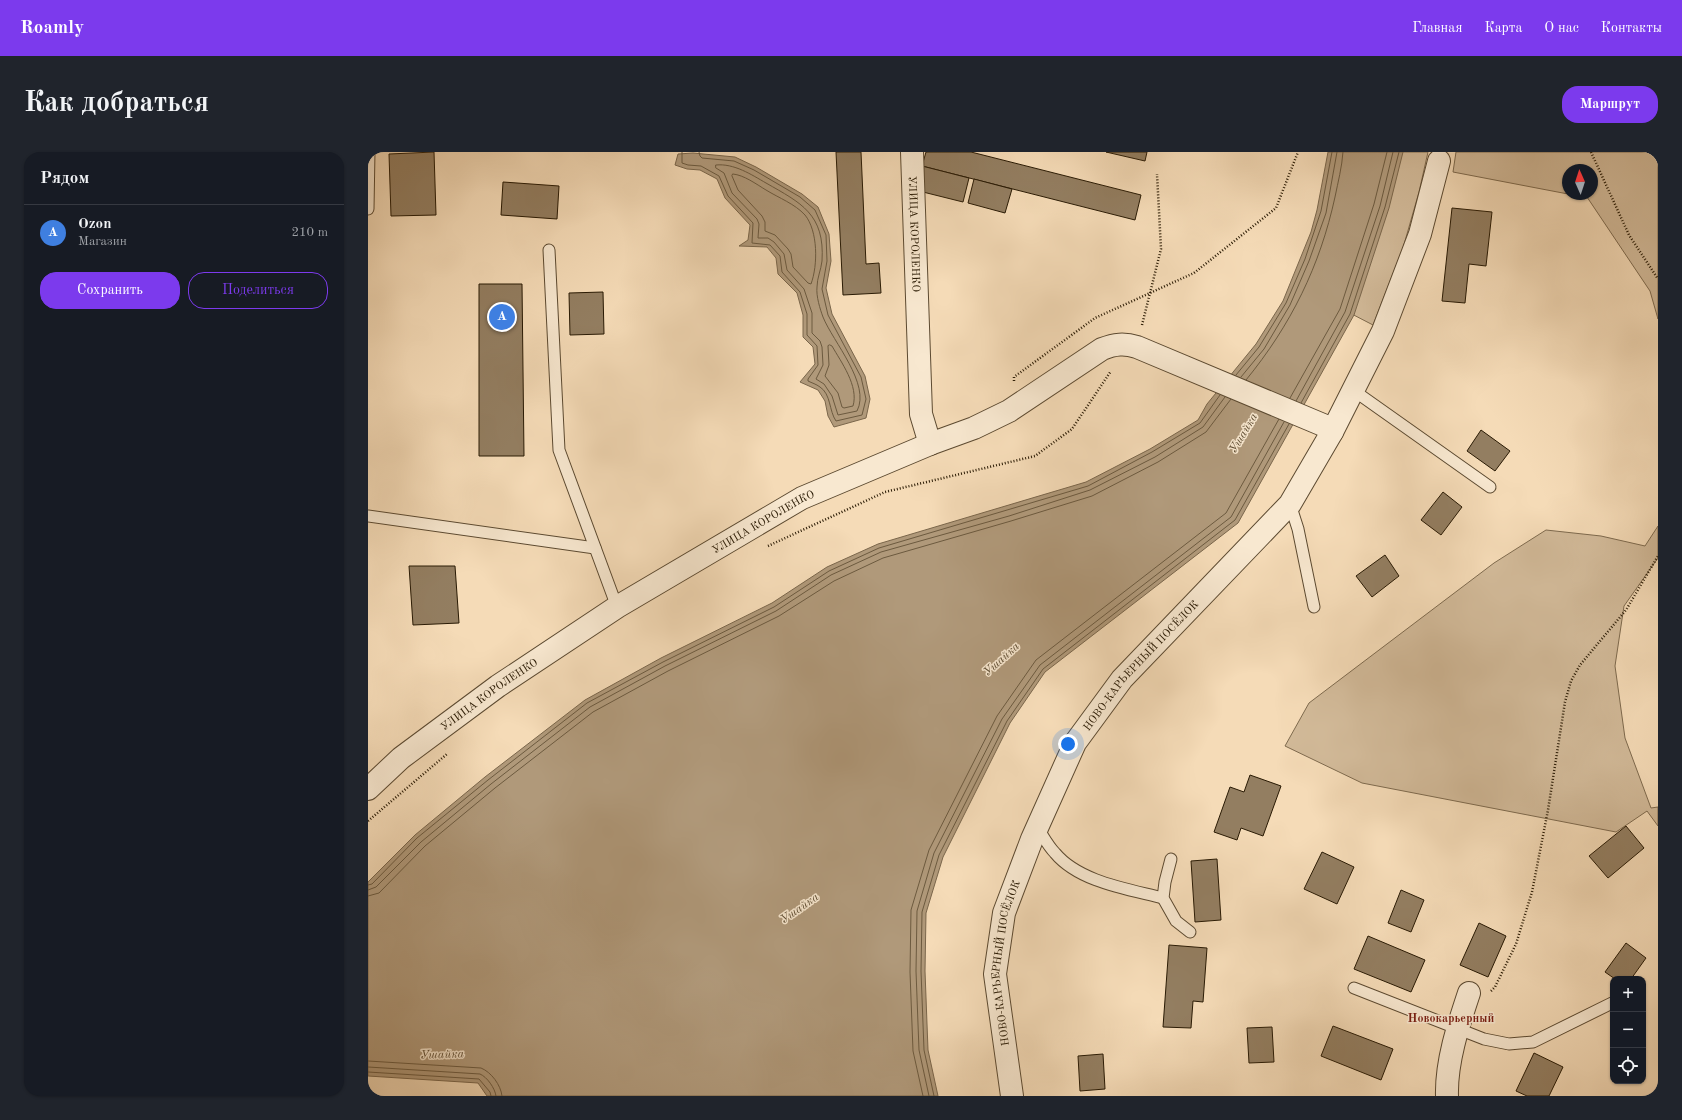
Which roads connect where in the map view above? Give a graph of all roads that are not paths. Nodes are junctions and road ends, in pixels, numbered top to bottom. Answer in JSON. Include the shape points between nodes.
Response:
{"nodes":[{"id":1,"x":369,"y":152,"type":"edge"},
{"id":2,"x":912,"y":152,"type":"edge"},
{"id":3,"x":1440,"y":157,"type":"edge"},
{"id":4,"x":368,"y":209,"type":"edge"},
{"id":5,"x":549,"y":250,"type":"dead end"},
{"id":6,"x":1353,"y":390,"type":"junction"},
{"id":7,"x":1327,"y":428,"type":"junction"},
{"id":8,"x":930,"y":444,"type":"junction"},
{"id":9,"x":1490,"y":487,"type":"dead end"},
{"id":10,"x":1290,"y":504,"type":"junction"},
{"id":11,"x":368,"y":516,"type":"edge"},
{"id":12,"x":595,"y":548,"type":"junction"},
{"id":13,"x":617,"y":607,"type":"junction"},
{"id":14,"x":1314,"y":607,"type":"dead end"},
{"id":15,"x":368,"y":789,"type":"edge"},
{"id":16,"x":1038,"y":827,"type":"junction"},
{"id":17,"x":1171,"y":859,"type":"dead end"},
{"id":18,"x":1163,"y":898,"type":"junction"},
{"id":19,"x":1190,"y":932,"type":"dead end"},
{"id":20,"x":1354,"y":988,"type":"dead end"},
{"id":21,"x":1469,"y":993,"type":"road end"},
{"id":22,"x":1610,"y":1004,"type":"edge"},
{"id":23,"x":1458,"y":1028,"type":"junction"},
{"id":24,"x":1012,"y":1096,"type":"edge"},
{"id":25,"x":1447,"y":1096,"type":"edge"}],
"edges":[{"from":1,"to":4,"type":"lane"},
{"from":2,"to":8,"type":"street","name":"УЛИЦА КОРОЛЕНКО","via":[[920,414]]},
{"from":3,"to":6,"type":"street","name":"НОВО-КАРЬЕРНЫЙ ПОСЁЛОК","via":[[1420,234],[1383,331]]},
{"from":5,"to":12,"type":"lane","via":[[559,450]]},
{"from":6,"to":7,"type":"street","name":"НОВО-КАРЬЕРНЫЙ ПОСЁЛОК"},
{"from":6,"to":9,"type":"lane"},
{"from":7,"to":8,"type":"street","via":[[1137,347],[1114,344],[1102,349],[1009,411],[974,428]]},
{"from":7,"to":10,"type":"street","name":"НОВО-КАРЬЕРНЫЙ ПОСЁЛОК"},
{"from":8,"to":13,"type":"street","name":"УЛИЦА КОРОЛЕНКО","via":[[802,498]]},
{"from":10,"to":14,"type":"lane","via":[[1298,529]]},
{"from":10,"to":16,"type":"street","name":"НОВО-КАРЬЕРНЫЙ ПОСЁЛОК","via":[[1122,679],[1075,743]]},
{"from":11,"to":12,"type":"lane"},
{"from":12,"to":13,"type":"lane"},
{"from":13,"to":15,"type":"street","name":"УЛИЦА КОРОЛЕНКО","via":[[498,686],[401,758]]},
{"from":16,"to":18,"type":"lane","via":[[1055,854],[1078,872],[1112,885]]},
{"from":16,"to":24,"type":"street","name":"НОВО-КАРЬЕРНЫЙ ПОСЁЛОК","via":[[1004,913],[995,974]]},
{"from":17,"to":18,"type":"lane"},
{"from":18,"to":19,"type":"lane","via":[[1176,921]]},
{"from":20,"to":23,"type":"lane"},
{"from":21,"to":23,"type":"street"},
{"from":22,"to":23,"type":"lane","via":[[1533,1042],[1498,1043]]},
{"from":23,"to":25,"type":"street","via":[[1447,1083]]}]}
